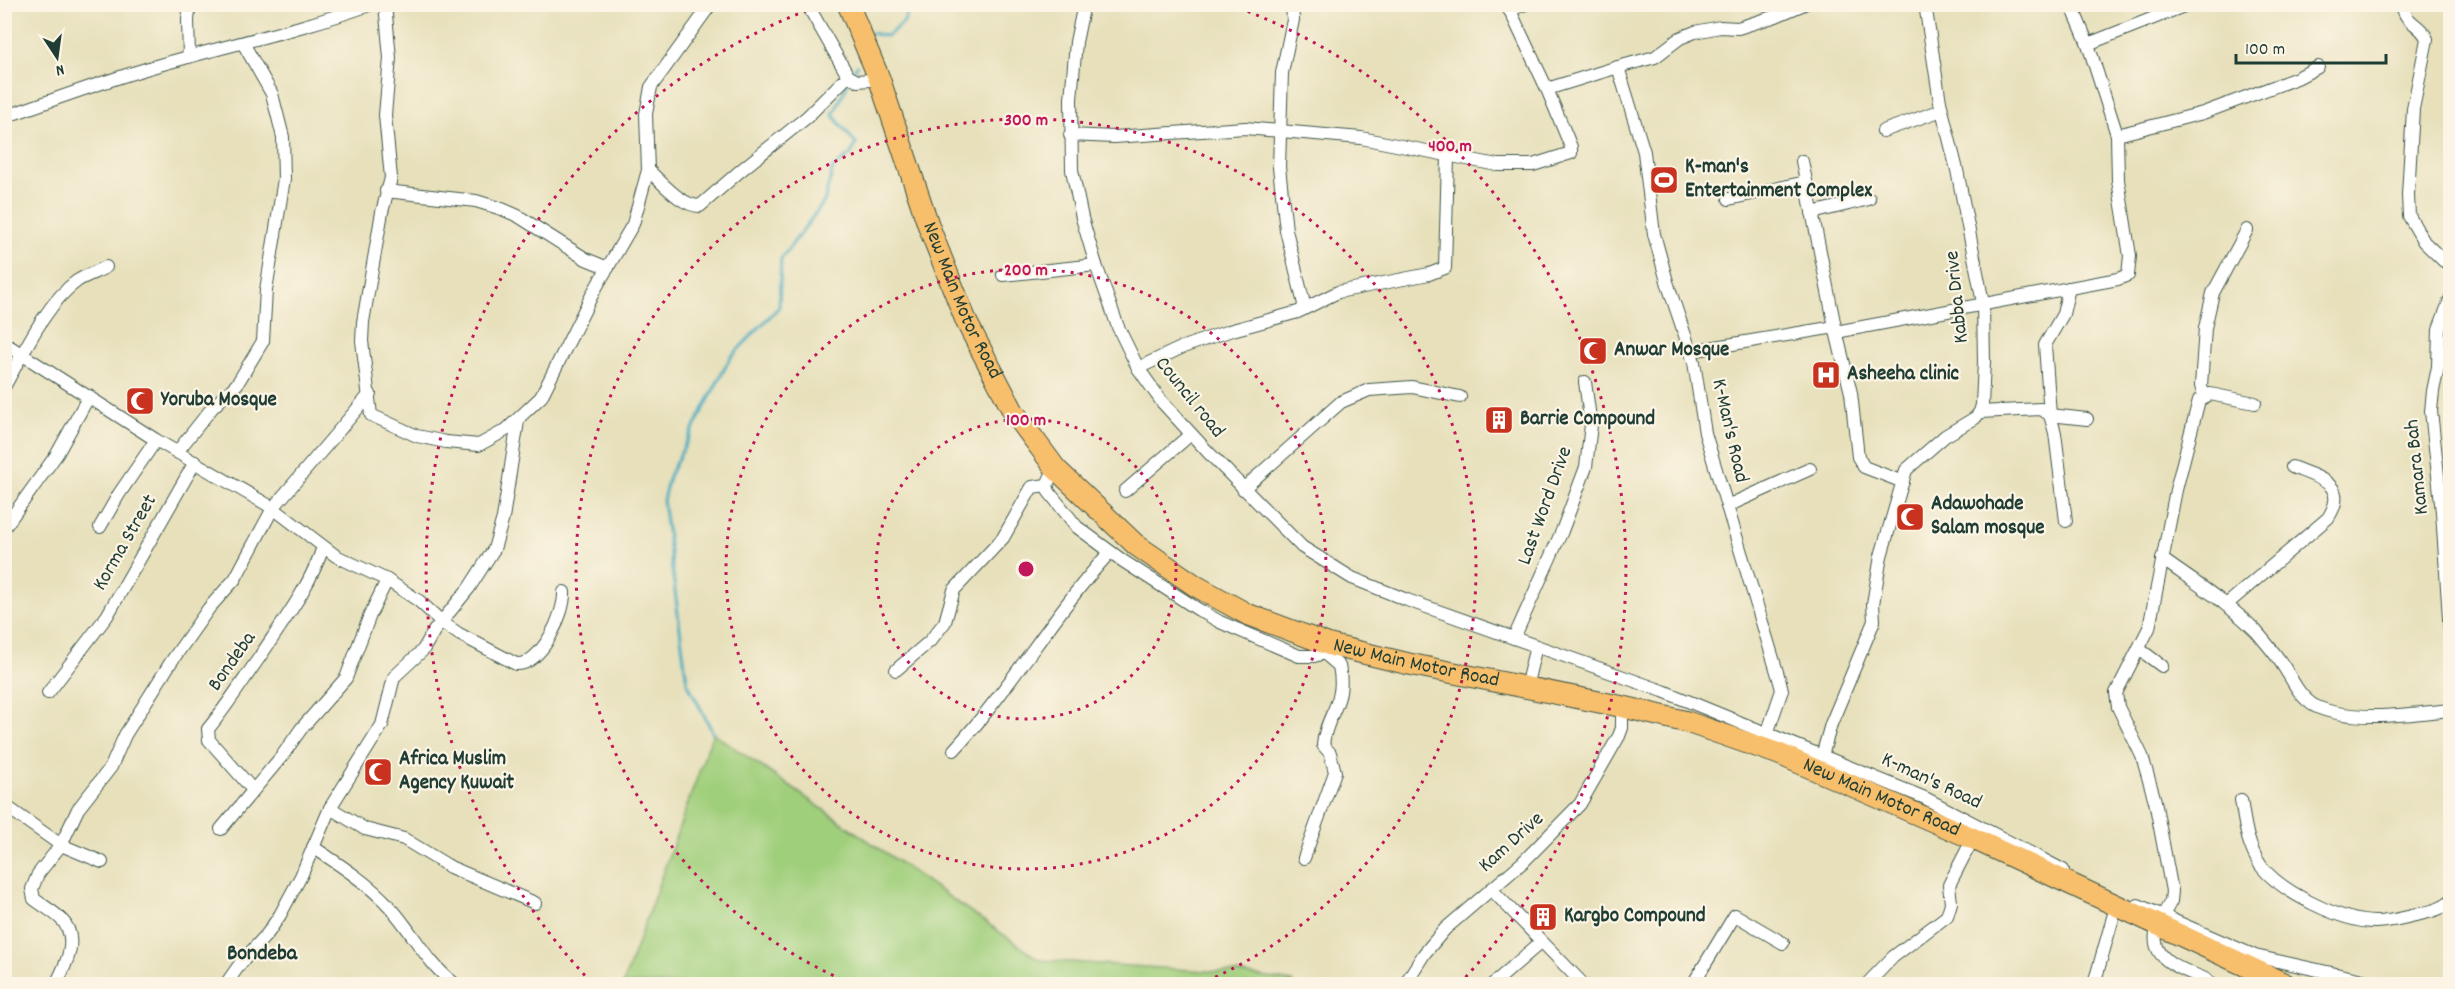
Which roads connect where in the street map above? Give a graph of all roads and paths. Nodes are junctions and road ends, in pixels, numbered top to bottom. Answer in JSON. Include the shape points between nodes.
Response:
{"nodes":[{"id":1,"x":190,"y":4,"type":"edge"},
{"id":2,"x":372,"y":4,"type":"edge"},
{"id":3,"x":385,"y":4,"type":"edge"},
{"id":4,"x":711,"y":4,"type":"edge"},
{"id":5,"x":807,"y":4,"type":"edge"},
{"id":6,"x":839,"y":4,"type":"edge"},
{"id":7,"x":848,"y":4,"type":"edge"},
{"id":8,"x":1084,"y":4,"type":"edge"},
{"id":9,"x":1292,"y":4,"type":"edge"},
{"id":10,"x":1526,"y":4,"type":"edge"},
{"id":11,"x":1804,"y":4,"type":"edge"},
{"id":12,"x":1925,"y":4,"type":"edge"},
{"id":13,"x":2071,"y":4,"type":"edge"},
{"id":14,"x":2189,"y":4,"type":"edge"},
{"id":15,"x":2402,"y":4,"type":"edge"},
{"id":16,"x":357,"y":7,"type":"edge"},
{"id":17,"x":1508,"y":7,"type":"edge"},
{"id":18,"x":243,"y":43,"type":"junction"},
{"id":19,"x":2088,"y":44,"type":"junction"},
{"id":20,"x":189,"y":57,"type":"junction"},
{"id":21,"x":2318,"y":67,"type":"dead end"},
{"id":22,"x":1618,"y":68,"type":"junction"},
{"id":23,"x":848,"y":76,"type":"junction"},
{"id":24,"x":870,"y":80,"type":"junction"},
{"id":25,"x":1547,"y":89,"type":"junction"},
{"id":26,"x":1942,"y":110,"type":"junction"},
{"id":27,"x":4,"y":117,"type":"edge"},
{"id":28,"x":1280,"y":131,"type":"junction"},
{"id":29,"x":1883,"y":131,"type":"dead end"},
{"id":30,"x":1070,"y":135,"type":"junction"},
{"id":31,"x":2117,"y":135,"type":"junction"},
{"id":32,"x":1448,"y":156,"type":"junction"},
{"id":33,"x":1802,"y":161,"type":"dead end"},
{"id":34,"x":648,"y":170,"type":"junction"},
{"id":35,"x":1806,"y":182,"type":"junction"},
{"id":36,"x":386,"y":191,"type":"junction"},
{"id":37,"x":1729,"y":199,"type":"dead end"},
{"id":38,"x":1869,"y":199,"type":"dead end"},
{"id":39,"x":1812,"y":213,"type":"junction"},
{"id":40,"x":2247,"y":231,"type":"dead end"},
{"id":41,"x":1096,"y":266,"type":"junction"},
{"id":42,"x":106,"y":267,"type":"dead end"},
{"id":43,"x":2451,"y":267,"type":"edge"},
{"id":44,"x":608,"y":268,"type":"junction"},
{"id":45,"x":1003,"y":275,"type":"dead end"},
{"id":46,"x":2069,"y":288,"type":"junction"},
{"id":47,"x":2451,"y":300,"type":"edge"},
{"id":48,"x":1983,"y":303,"type":"junction"},
{"id":49,"x":1303,"y":309,"type":"junction"},
{"id":50,"x":1836,"y":329,"type":"junction"},
{"id":51,"x":4,"y":343,"type":"edge"},
{"id":52,"x":1691,"y":351,"type":"junction"},
{"id":53,"x":23,"y":353,"type":"junction"},
{"id":54,"x":1138,"y":368,"type":"junction"},
{"id":55,"x":1585,"y":382,"type":"dead end"},
{"id":56,"x":4,"y":387,"type":"edge"},
{"id":57,"x":370,"y":394,"type":"junction"},
{"id":58,"x":89,"y":396,"type":"junction"},
{"id":59,"x":2204,"y":396,"type":"junction"},
{"id":60,"x":1460,"y":397,"type":"dead end"},
{"id":61,"x":2255,"y":403,"type":"dead end"},
{"id":62,"x":1980,"y":412,"type":"junction"},
{"id":63,"x":2050,"y":416,"type":"junction"},
{"id":64,"x":2087,"y":419,"type":"dead end"},
{"id":65,"x":518,"y":421,"type":"junction"},
{"id":66,"x":1191,"y":434,"type":"junction"},
{"id":67,"x":156,"y":440,"type":"junction"},
{"id":68,"x":177,"y":452,"type":"junction"},
{"id":69,"x":195,"y":462,"type":"junction"},
{"id":70,"x":2436,"y":462,"type":"junction"},
{"id":71,"x":2451,"y":462,"type":"edge"},
{"id":72,"x":2292,"y":467,"type":"dead end"},
{"id":73,"x":1810,"y":469,"type":"dead end"},
{"id":74,"x":1049,"y":481,"type":"junction"},
{"id":75,"x":1903,"y":482,"type":"junction"},
{"id":76,"x":1243,"y":489,"type":"junction"},
{"id":77,"x":1125,"y":491,"type":"dead end"},
{"id":78,"x":1727,"y":506,"type":"junction"},
{"id":79,"x":273,"y":508,"type":"junction"},
{"id":80,"x":2066,"y":521,"type":"dead end"},
{"id":81,"x":100,"y":527,"type":"dead end"},
{"id":82,"x":4,"y":528,"type":"edge"},
{"id":83,"x":323,"y":547,"type":"junction"},
{"id":84,"x":1110,"y":552,"type":"junction"},
{"id":85,"x":2162,"y":559,"type":"junction"},
{"id":86,"x":387,"y":580,"type":"junction"},
{"id":87,"x":564,"y":592,"type":"dead end"},
{"id":88,"x":2226,"y":605,"type":"junction"},
{"id":89,"x":1459,"y":618,"type":"joint"},
{"id":90,"x":443,"y":623,"type":"junction"},
{"id":91,"x":2451,"y":633,"type":"edge"},
{"id":92,"x":1514,"y":638,"type":"junction"},
{"id":93,"x":1536,"y":646,"type":"junction"},
{"id":94,"x":2139,"y":650,"type":"junction"},
{"id":95,"x":1325,"y":652,"type":"junction"},
{"id":96,"x":2162,"y":666,"type":"dead end"},
{"id":97,"x":896,"y":669,"type":"dead end"},
{"id":98,"x":1526,"y":687,"type":"junction"},
{"id":99,"x":48,"y":693,"type":"dead end"},
{"id":100,"x":2451,"y":710,"type":"edge"},
{"id":101,"x":1622,"y":716,"type":"junction"},
{"id":102,"x":1767,"y":734,"type":"junction"},
{"id":103,"x":954,"y":750,"type":"dead end"},
{"id":104,"x":1822,"y":756,"type":"junction"},
{"id":105,"x":253,"y":790,"type":"junction"},
{"id":106,"x":2241,"y":800,"type":"dead end"},
{"id":107,"x":4,"y":805,"type":"edge"},
{"id":108,"x":330,"y":808,"type":"junction"},
{"id":109,"x":221,"y":829,"type":"dead end"},
{"id":110,"x":1975,"y":838,"type":"junction"},
{"id":111,"x":60,"y":845,"type":"junction"},
{"id":112,"x":313,"y":847,"type":"junction"},
{"id":113,"x":1304,"y":858,"type":"dead end"},
{"id":114,"x":102,"y":862,"type":"dead end"},
{"id":115,"x":1491,"y":889,"type":"junction"},
{"id":116,"x":2451,"y":902,"type":"edge"},
{"id":117,"x":535,"y":903,"type":"dead end"},
{"id":118,"x":2114,"y":914,"type":"junction"},
{"id":119,"x":2159,"y":924,"type":"junction"},
{"id":120,"x":1541,"y":942,"type":"junction"},
{"id":121,"x":1783,"y":943,"type":"dead end"},
{"id":122,"x":56,"y":984,"type":"edge"},
{"id":123,"x":226,"y":984,"type":"edge"},
{"id":124,"x":455,"y":984,"type":"edge"},
{"id":125,"x":1405,"y":984,"type":"edge"},
{"id":126,"x":1493,"y":984,"type":"edge"},
{"id":127,"x":1583,"y":984,"type":"edge"},
{"id":128,"x":1693,"y":984,"type":"edge"},
{"id":129,"x":1867,"y":984,"type":"edge"},
{"id":130,"x":2094,"y":984,"type":"edge"},
{"id":131,"x":2211,"y":984,"type":"edge"},
{"id":132,"x":2265,"y":984,"type":"edge"},
{"id":133,"x":2285,"y":984,"type":"edge"},
{"id":134,"x":2381,"y":984,"type":"edge"}],
"edges":[{"from":1,"to":20,"type":"street"},
{"from":2,"to":16,"type":"street"},
{"from":3,"to":36,"type":"street","via":[[390,58],[385,115],[391,178]]},
{"from":4,"to":34,"type":"street","via":[[651,87],[646,114]]},
{"from":5,"to":23,"type":"street"},
{"from":6,"to":24,"type":"highway","name":"New Main Motor Road"},
{"from":7,"to":98,"type":"highway","name":"New Main Motor Road","via":[[879,78],[929,227],[967,323],[1013,411],[1056,469],[1136,545],[1196,586],[1247,614],[1330,645]]},
{"from":8,"to":30,"type":"street","name":"Council road","via":[[1076,42]]},
{"from":9,"to":28,"type":"street","via":[[1293,20],[1282,73]]},
{"from":10,"to":17,"type":"street"},
{"from":11,"to":22,"type":"street","via":[[1738,28],[1695,32],[1654,57]]},
{"from":12,"to":26,"type":"street","name":"Kabba Drive"},
{"from":13,"to":19,"type":"street"},
{"from":14,"to":19,"type":"street"},
{"from":15,"to":43,"type":"street","via":[[2406,19],[2427,39],[2413,109],[2409,216],[2424,242]]},
{"from":16,"to":18,"type":"street"},
{"from":17,"to":25,"type":"street"},
{"from":18,"to":20,"type":"street"},
{"from":18,"to":68,"type":"street","via":[[272,94],[283,136],[284,179],[262,340],[237,384]]},
{"from":19,"to":31,"type":"street"},
{"from":20,"to":27,"type":"street"},
{"from":21,"to":31,"type":"street","via":[[2204,113]]},
{"from":22,"to":25,"type":"street"},
{"from":22,"to":52,"type":"street","name":"K-Man's Road","via":[[1644,152],[1661,263]]},
{"from":23,"to":24,"type":"street","via":[[857,81]]},
{"from":23,"to":34,"type":"street","via":[[807,117],[700,206],[693,206],[677,195]]},
{"from":24,"to":74,"type":"highway","name":"New Main Motor Road","via":[[960,331],[1005,417]]},
{"from":25,"to":32,"type":"street","via":[[1571,153],[1533,165],[1497,165]]},
{"from":26,"to":29,"type":"street"},
{"from":26,"to":48,"type":"street","name":"Kabba Drive"},
{"from":28,"to":30,"type":"street","via":[[1245,128],[1114,137]]},
{"from":28,"to":32,"type":"street","via":[[1361,138]]},
{"from":28,"to":49,"type":"street","via":[[1279,168],[1286,230]]},
{"from":30,"to":41,"type":"street","name":"Council road","via":[[1072,170]]},
{"from":31,"to":46,"type":"street","via":[[2118,180],[2130,256],[2128,274]]},
{"from":32,"to":49,"type":"street","via":[[1445,268],[1338,292]]},
{"from":33,"to":35,"type":"street"},
{"from":34,"to":44,"type":"street","via":[[633,224]]},
{"from":35,"to":37,"type":"street"},
{"from":35,"to":39,"type":"street"},
{"from":36,"to":44,"type":"street","via":[[476,201],[502,209],[586,260]]},
{"from":36,"to":57,"type":"street","via":[[363,322]]},
{"from":38,"to":39,"type":"street"},
{"from":39,"to":50,"type":"street"},
{"from":40,"to":59,"type":"street","via":[[2213,293],[2205,328],[2201,386]]},
{"from":41,"to":45,"type":"street"},
{"from":41,"to":54,"type":"street","name":"Council road"},
{"from":42,"to":53,"type":"street","via":[[65,292]]},
{"from":44,"to":65,"type":"street","via":[[541,397]]},
{"from":46,"to":48,"type":"street"},
{"from":46,"to":63,"type":"street","via":[[2063,314],[2045,345]]},
{"from":47,"to":70,"type":"street","name":"Kamara Bah","via":[[2440,322],[2433,391]]},
{"from":48,"to":50,"type":"street"},
{"from":48,"to":62,"type":"street","name":"Kabba Drive"},
{"from":49,"to":54,"type":"street","via":[[1183,347]]},
{"from":50,"to":52,"type":"street"},
{"from":50,"to":75,"type":"street","via":[[1851,393],[1860,464]]},
{"from":51,"to":53,"type":"street"},
{"from":52,"to":78,"type":"street","name":"K-Man's Road","via":[[1705,433]]},
{"from":53,"to":56,"type":"street"},
{"from":53,"to":58,"type":"street"},
{"from":54,"to":66,"type":"street","name":"Council road"},
{"from":55,"to":92,"type":"street","name":"Last Word Drive","via":[[1591,432],[1586,466]]},
{"from":57,"to":65,"type":"street","via":[[371,415],[417,436],[446,442],[479,445]]},
{"from":57,"to":79,"type":"street"},
{"from":58,"to":67,"type":"street"},
{"from":58,"to":82,"type":"street","via":[[57,454]]},
{"from":59,"to":61,"type":"street"},
{"from":59,"to":85,"type":"street","via":[[2196,408]]},
{"from":60,"to":76,"type":"street","via":[[1413,387],[1369,390],[1341,402]]},
{"from":62,"to":63,"type":"street","via":[[2041,409]]},
{"from":62,"to":75,"type":"street","via":[[1912,464]]},
{"from":63,"to":64,"type":"street"},
{"from":63,"to":80,"type":"street"},
{"from":65,"to":90,"type":"street","via":[[498,537],[486,562]]},
{"from":66,"to":76,"type":"street","name":"Council road"},
{"from":66,"to":77,"type":"street"},
{"from":67,"to":68,"type":"street"},
{"from":67,"to":81,"type":"street"},
{"from":68,"to":69,"type":"street"},
{"from":69,"to":79,"type":"street"},
{"from":69,"to":99,"type":"street","name":"Korma Street","via":[[108,616]]},
{"from":70,"to":71,"type":"street"},
{"from":70,"to":91,"type":"street","name":"Kamara Bah"},
{"from":72,"to":88,"type":"street","via":[[2324,480],[2334,489],[2334,508],[2328,519]]},
{"from":73,"to":78,"type":"street"},
{"from":74,"to":84,"type":"street","via":[[1049,492],[1077,527]]},
{"from":74,"to":95,"type":"highway","name":"New Main Motor Road","via":[[1131,554],[1191,595],[1244,622]]},
{"from":74,"to":97,"type":"street","via":[[1032,487],[1003,538],[954,590],[945,622],[930,641]]},
{"from":75,"to":104,"type":"street","via":[[1881,556],[1874,621],[1831,724]]},
{"from":76,"to":89,"type":"street","name":"Council road","via":[[1302,547],[1352,578]]},
{"from":78,"to":102,"type":"street","name":"K-Man's Road","via":[[1782,690]]},
{"from":79,"to":83,"type":"street"},
{"from":79,"to":111,"type":"street","via":[[235,579],[171,662],[103,778],[78,809]]},
{"from":83,"to":86,"type":"street"},
{"from":83,"to":105,"type":"street","name":"Bondeba","via":[[278,631],[208,729],[209,740]]},
{"from":84,"to":95,"type":"street","via":[[1220,622],[1299,656]]},
{"from":84,"to":103,"type":"street","via":[[985,717]]},
{"from":85,"to":88,"type":"street"},
{"from":85,"to":94,"type":"street","via":[[2148,628]]},
{"from":86,"to":90,"type":"street","via":[[420,601]]},
{"from":86,"to":105,"type":"street","via":[[346,678]]},
{"from":87,"to":90,"type":"street","via":[[553,629],[540,651],[524,664],[516,664]]},
{"from":88,"to":100,"type":"street","via":[[2270,647],[2301,694],[2316,706],[2363,715]]},
{"from":89,"to":92,"type":"street","name":"K-man's Road"},
{"from":90,"to":108,"type":"street","via":[[392,681],[382,725]]},
{"from":92,"to":93,"type":"street","name":"K-man's Road"},
{"from":93,"to":98,"type":"street"},
{"from":93,"to":102,"type":"street","name":"K-man's Road","via":[[1663,691]]},
{"from":94,"to":96,"type":"street"},
{"from":94,"to":119,"type":"street","via":[[2116,700],[2142,756],[2155,801],[2172,891]]},
{"from":95,"to":101,"type":"highway","name":"New Main Motor Road"},
{"from":95,"to":113,"type":"street","via":[[1341,672],[1342,690],[1323,745],[1330,753],[1335,772]]},
{"from":98,"to":110,"type":"highway","name":"New Main Motor Road","via":[[1687,722],[1790,758]]},
{"from":101,"to":110,"type":"highway","name":"New Main Motor Road","via":[[1776,761]]},
{"from":101,"to":115,"type":"street","name":"Kam Drive","via":[[1619,736],[1580,804],[1524,862]]},
{"from":102,"to":104,"type":"street","name":"K-man's Road"},
{"from":104,"to":110,"type":"street","name":"K-man's Road","via":[[1925,798]]},
{"from":105,"to":109,"type":"street"},
{"from":106,"to":116,"type":"street","via":[[2249,846],[2262,867],[2311,902],[2337,914],[2375,922],[2432,912]]},
{"from":107,"to":111,"type":"street"},
{"from":108,"to":112,"type":"street"},
{"from":108,"to":117,"type":"street","via":[[357,825],[404,839],[450,867]]},
{"from":110,"to":118,"type":"highway","name":"New Main Motor Road"},
{"from":110,"to":119,"type":"highway","name":"New Main Motor Road"},
{"from":110,"to":129,"type":"street","via":[[1949,885],[1947,916],[1893,957]]},
{"from":111,"to":114,"type":"street"},
{"from":111,"to":122,"type":"street","via":[[38,874],[32,892],[34,899],[63,921],[67,931],[70,950]]},
{"from":112,"to":123,"type":"street","via":[[275,924]]},
{"from":112,"to":124,"type":"street","via":[[388,905],[440,972]]},
{"from":115,"to":120,"type":"street"},
{"from":115,"to":125,"type":"street","name":"Kam Drive","via":[[1436,939]]},
{"from":118,"to":119,"type":"highway","name":"New Main Motor Road"},
{"from":118,"to":130,"type":"street"},
{"from":119,"to":131,"type":"street","via":[[2156,949],[2162,957]]},
{"from":119,"to":132,"type":"highway","name":"New Main Motor Road"},
{"from":119,"to":133,"type":"highway","name":"New Main Motor Road"},
{"from":119,"to":134,"type":"street","via":[[2256,956]]},
{"from":120,"to":126,"type":"street"},
{"from":120,"to":127,"type":"street"},
{"from":121,"to":128,"type":"street","via":[[1735,915]]}]}
